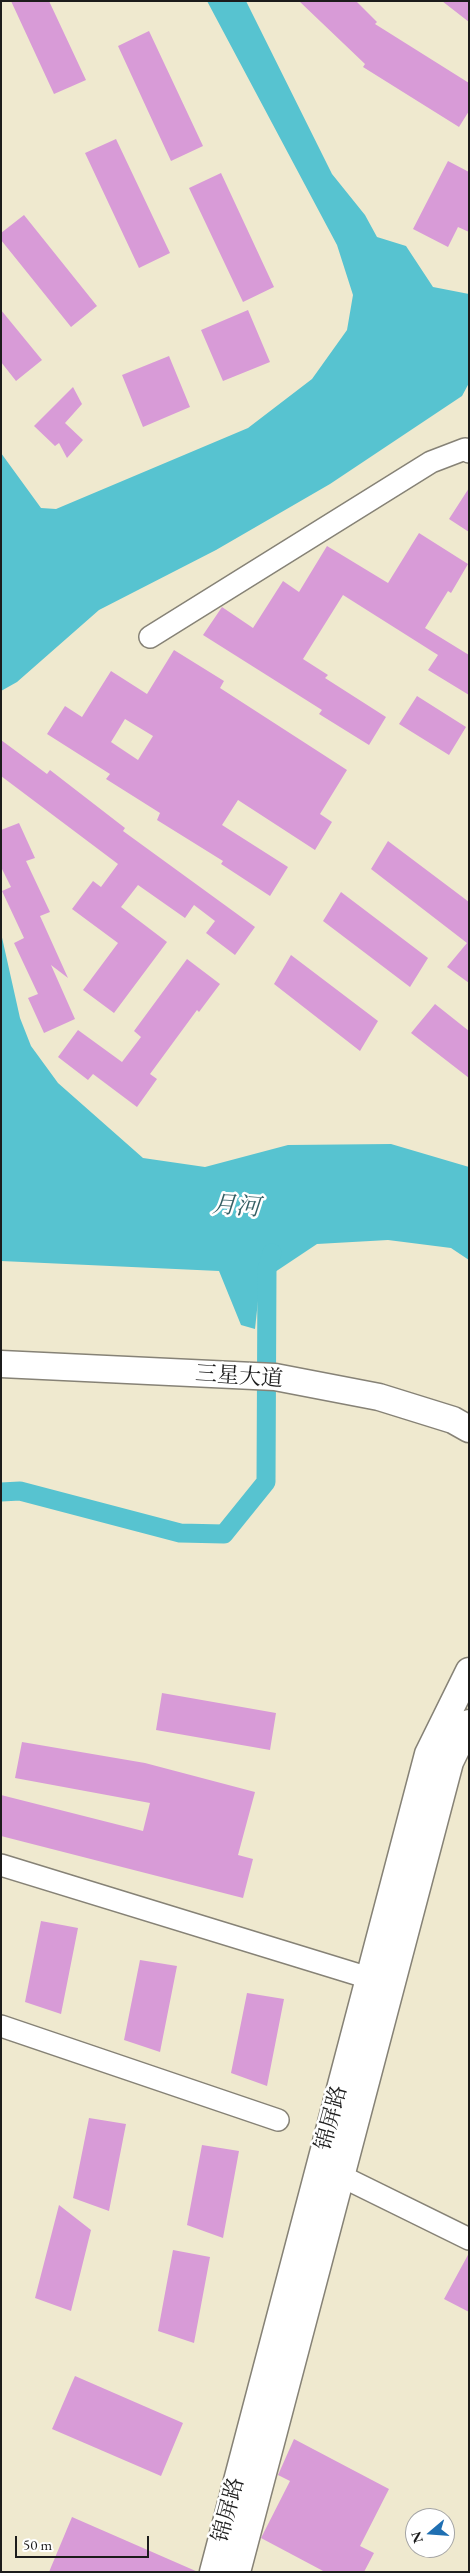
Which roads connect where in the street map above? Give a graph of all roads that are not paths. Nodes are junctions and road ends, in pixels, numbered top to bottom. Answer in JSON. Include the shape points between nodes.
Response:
{"nodes":[{"id":1,"x":469,"y":452,"type":"edge"},
{"id":2,"x":150,"y":637,"type":"dead end"},
{"id":3,"x":1,"y":1346,"type":"edge"},
{"id":4,"x":1,"y":1364,"type":"edge"},
{"id":5,"x":269,"y":1369,"type":"junction"},
{"id":6,"x":469,"y":1407,"type":"edge"},
{"id":7,"x":469,"y":1429,"type":"edge"},
{"id":8,"x":469,"y":1671,"type":"edge"},
{"id":9,"x":469,"y":1723,"type":"edge"},
{"id":10,"x":1,"y":1865,"type":"edge"},
{"id":11,"x":369,"y":1978,"type":"junction"},
{"id":12,"x":1,"y":2026,"type":"edge"},
{"id":13,"x":278,"y":2120,"type":"dead end"},
{"id":14,"x":341,"y":2176,"type":"junction"},
{"id":15,"x":469,"y":2238,"type":"edge"},
{"id":16,"x":213,"y":2572,"type":"edge"},
{"id":17,"x":237,"y":2572,"type":"edge"}],
"edges":[{"from":1,"to":2,"type":"street","via":[[465,449],[431,462]]},
{"from":3,"to":5,"type":"street","name":"三星大道"},
{"from":4,"to":5,"type":"street","name":"三星大道"},
{"from":5,"to":6,"type":"street","name":"三星大道","via":[[383,1380]]},
{"from":5,"to":7,"type":"street","name":"三星大道","via":[[453,1420]]},
{"from":8,"to":11,"type":"street","name":"锦屏路","via":[[428,1754]]},
{"from":9,"to":14,"type":"street","name":"锦屏路","via":[[450,1762]]},
{"from":10,"to":11,"type":"street"},
{"from":11,"to":16,"type":"street","name":"锦屏路"},
{"from":12,"to":13,"type":"street"},
{"from":14,"to":15,"type":"street"},
{"from":14,"to":17,"type":"street","name":"锦屏路"}]}
